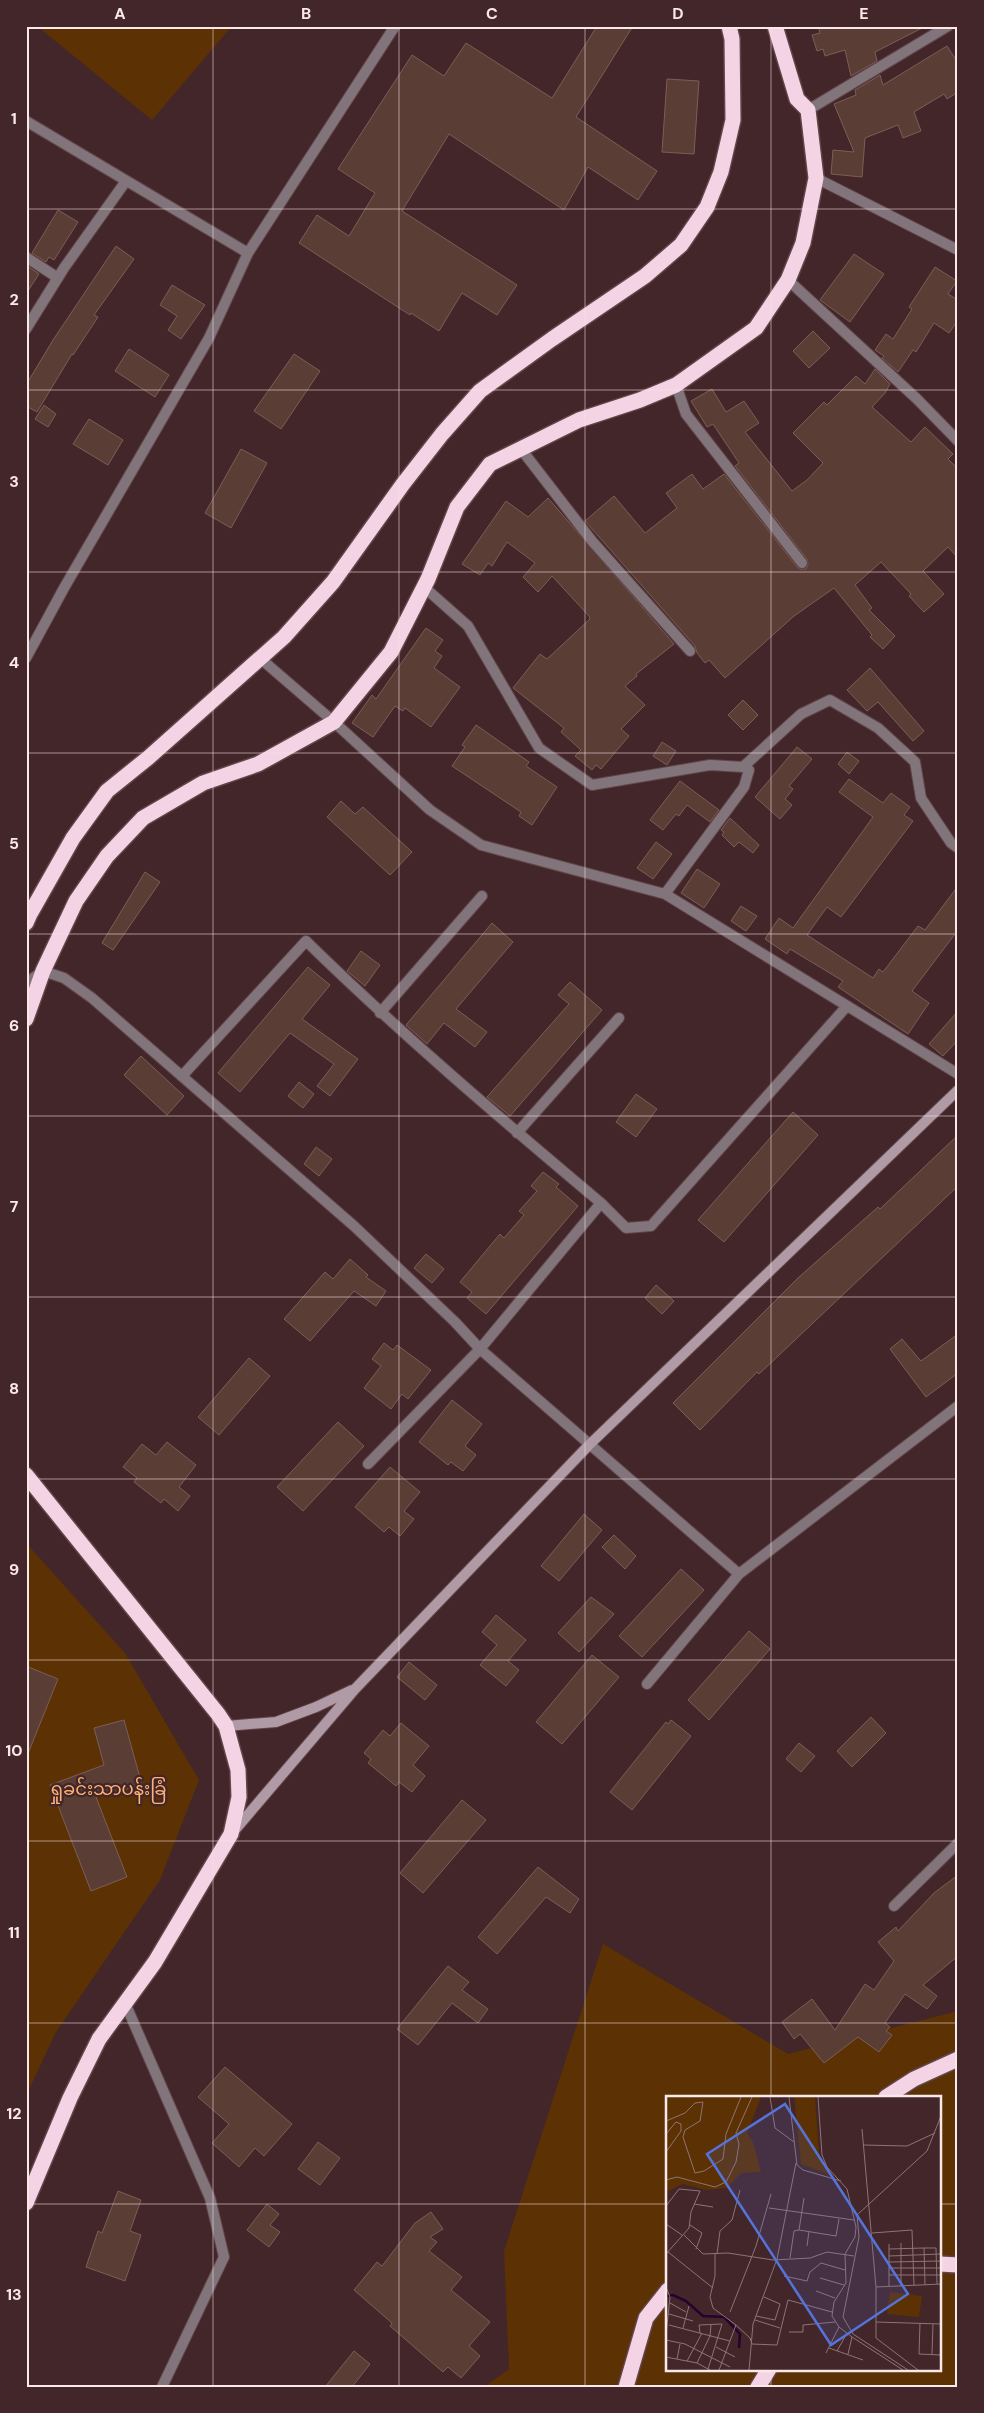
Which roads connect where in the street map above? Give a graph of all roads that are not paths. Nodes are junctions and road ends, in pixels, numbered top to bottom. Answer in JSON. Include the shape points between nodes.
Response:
{"nodes":[{"id":1,"x":395,"y":26,"type":"edge"},
{"id":2,"x":729,"y":26,"type":"edge"},
{"id":3,"x":775,"y":26,"type":"edge"},
{"id":4,"x":948,"y":26,"type":"edge"},
{"id":5,"x":808,"y":110,"type":"junction"},
{"id":6,"x":26,"y":121,"type":"edge"},
{"id":7,"x":816,"y":178,"type":"junction"},
{"id":8,"x":126,"y":181,"type":"junction"},
{"id":9,"x":958,"y":250,"type":"edge"},
{"id":10,"x":248,"y":253,"type":"junction"},
{"id":11,"x":26,"y":257,"type":"edge"},
{"id":12,"x":58,"y":278,"type":"junction"},
{"id":13,"x":788,"y":280,"type":"junction"},
{"id":14,"x":26,"y":329,"type":"edge"},
{"id":15,"x":676,"y":385,"type":"junction"},
{"id":16,"x":958,"y":441,"type":"edge"},
{"id":17,"x":522,"y":449,"type":"junction"},
{"id":18,"x":802,"y":563,"type":"dead end"},
{"id":19,"x":424,"y":587,"type":"junction"},
{"id":20,"x":690,"y":651,"type":"dead end"},
{"id":21,"x":26,"y":658,"type":"edge"},
{"id":22,"x":261,"y":659,"type":"junction"},
{"id":23,"x":334,"y":722,"type":"junction"},
{"id":24,"x":748,"y":770,"type":"dead end"},
{"id":25,"x":958,"y":848,"type":"edge"},
{"id":26,"x":665,"y":894,"type":"junction"},
{"id":27,"x":482,"y":896,"type":"dead end"},
{"id":28,"x":26,"y":924,"type":"edge"},
{"id":29,"x":43,"y":971,"type":"junction"},
{"id":30,"x":26,"y":982,"type":"edge"},
{"id":31,"x":847,"y":1006,"type":"junction"},
{"id":32,"x":380,"y":1013,"type":"junction"},
{"id":33,"x":619,"y":1018,"type":"dead end"},
{"id":34,"x":26,"y":1019,"type":"edge"},
{"id":35,"x":958,"y":1074,"type":"edge"},
{"id":36,"x":182,"y":1076,"type":"junction"},
{"id":37,"x":958,"y":1090,"type":"edge"},
{"id":38,"x":517,"y":1133,"type":"junction"},
{"id":39,"x":601,"y":1202,"type":"junction"},
{"id":40,"x":480,"y":1349,"type":"junction"},
{"id":41,"x":958,"y":1406,"type":"edge"},
{"id":42,"x":589,"y":1446,"type":"junction"},
{"id":43,"x":368,"y":1464,"type":"dead end"},
{"id":44,"x":28,"y":1479,"type":"edge"},
{"id":45,"x":739,"y":1574,"type":"junction"},
{"id":46,"x":647,"y":1684,"type":"dead end"},
{"id":47,"x":355,"y":1688,"type":"junction"},
{"id":48,"x":226,"y":1726,"type":"junction"},
{"id":49,"x":231,"y":1834,"type":"junction"},
{"id":50,"x":958,"y":1843,"type":"edge"},
{"id":51,"x":894,"y":1906,"type":"dead end"},
{"id":52,"x":125,"y":2003,"type":"junction"},
{"id":53,"x":958,"y":2059,"type":"edge"},
{"id":54,"x":888,"y":2096,"type":"edge"},
{"id":55,"x":26,"y":2203,"type":"edge"},
{"id":56,"x":942,"y":2264,"type":"edge"},
{"id":57,"x":958,"y":2265,"type":"edge"},
{"id":58,"x":666,"y":2293,"type":"edge"},
{"id":59,"x":768,"y":2370,"type":"edge"},
{"id":60,"x":162,"y":2387,"type":"edge"},
{"id":61,"x":626,"y":2387,"type":"edge"},
{"id":62,"x":758,"y":2387,"type":"edge"}],
"edges":[{"from":1,"to":10,"type":"street"},
{"from":2,"to":22,"type":"highway","via":[[733,120],[707,207],[681,245],[645,276],[480,391],[403,484],[333,582]]},
{"from":3,"to":5,"type":"highway","via":[[796,99]]},
{"from":4,"to":5,"type":"street"},
{"from":5,"to":7,"type":"highway"},
{"from":6,"to":8,"type":"street"},
{"from":7,"to":9,"type":"street"},
{"from":7,"to":13,"type":"highway","via":[[803,243]]},
{"from":8,"to":10,"type":"street"},
{"from":8,"to":12,"type":"street"},
{"from":10,"to":21,"type":"street","via":[[209,338]]},
{"from":11,"to":12,"type":"street"},
{"from":12,"to":14,"type":"street"},
{"from":13,"to":15,"type":"highway","via":[[756,328]]},
{"from":13,"to":16,"type":"street"},
{"from":15,"to":17,"type":"highway","via":[[579,420]]},
{"from":15,"to":18,"type":"street","via":[[686,414]]},
{"from":17,"to":19,"type":"highway","via":[[490,464],[457,507]]},
{"from":17,"to":20,"type":"street","via":[[592,541]]},
{"from":19,"to":23,"type":"highway","via":[[391,652]]},
{"from":19,"to":25,"type":"street","via":[[468,626],[539,748],[592,786],[710,765],[743,767],[801,714],[830,700],[878,728],[915,762],[921,798],[951,844]]},
{"from":22,"to":23,"type":"street"},
{"from":22,"to":28,"type":"highway","via":[[107,791],[73,838]]},
{"from":23,"to":26,"type":"street","via":[[430,810],[481,845]]},
{"from":23,"to":29,"type":"highway","via":[[258,764],[203,783],[143,818],[107,856],[76,901]]},
{"from":24,"to":26,"type":"street","via":[[744,787]]},
{"from":26,"to":31,"type":"street"},
{"from":27,"to":32,"type":"street"},
{"from":29,"to":30,"type":"street"},
{"from":29,"to":34,"type":"highway"},
{"from":29,"to":36,"type":"street","via":[[64,978],[92,998]]},
{"from":31,"to":35,"type":"street"},
{"from":31,"to":39,"type":"street","via":[[651,1226],[626,1228]]},
{"from":32,"to":36,"type":"street","via":[[306,941]]},
{"from":32,"to":38,"type":"street"},
{"from":33,"to":38,"type":"street"},
{"from":36,"to":40,"type":"street","via":[[354,1226]]},
{"from":37,"to":42,"type":"street"},
{"from":38,"to":39,"type":"street"},
{"from":39,"to":40,"type":"street"},
{"from":40,"to":42,"type":"street"},
{"from":40,"to":43,"type":"street"},
{"from":41,"to":45,"type":"street"},
{"from":42,"to":45,"type":"street"},
{"from":42,"to":47,"type":"street"},
{"from":44,"to":48,"type":"highway"},
{"from":45,"to":46,"type":"street"},
{"from":47,"to":48,"type":"street","via":[[276,1722]]},
{"from":47,"to":49,"type":"street"},
{"from":48,"to":49,"type":"highway","via":[[238,1770],[239,1797]]},
{"from":49,"to":52,"type":"highway","via":[[155,1962]]},
{"from":50,"to":51,"type":"street"},
{"from":52,"to":55,"type":"highway","via":[[99,2040],[70,2098]]},
{"from":52,"to":60,"type":"street","via":[[210,2198],[224,2257]]},
{"from":53,"to":54,"type":"highway","via":[[914,2079]]},
{"from":56,"to":57,"type":"highway"},
{"from":58,"to":61,"type":"highway","via":[[646,2318]]},
{"from":59,"to":62,"type":"highway"}]}
